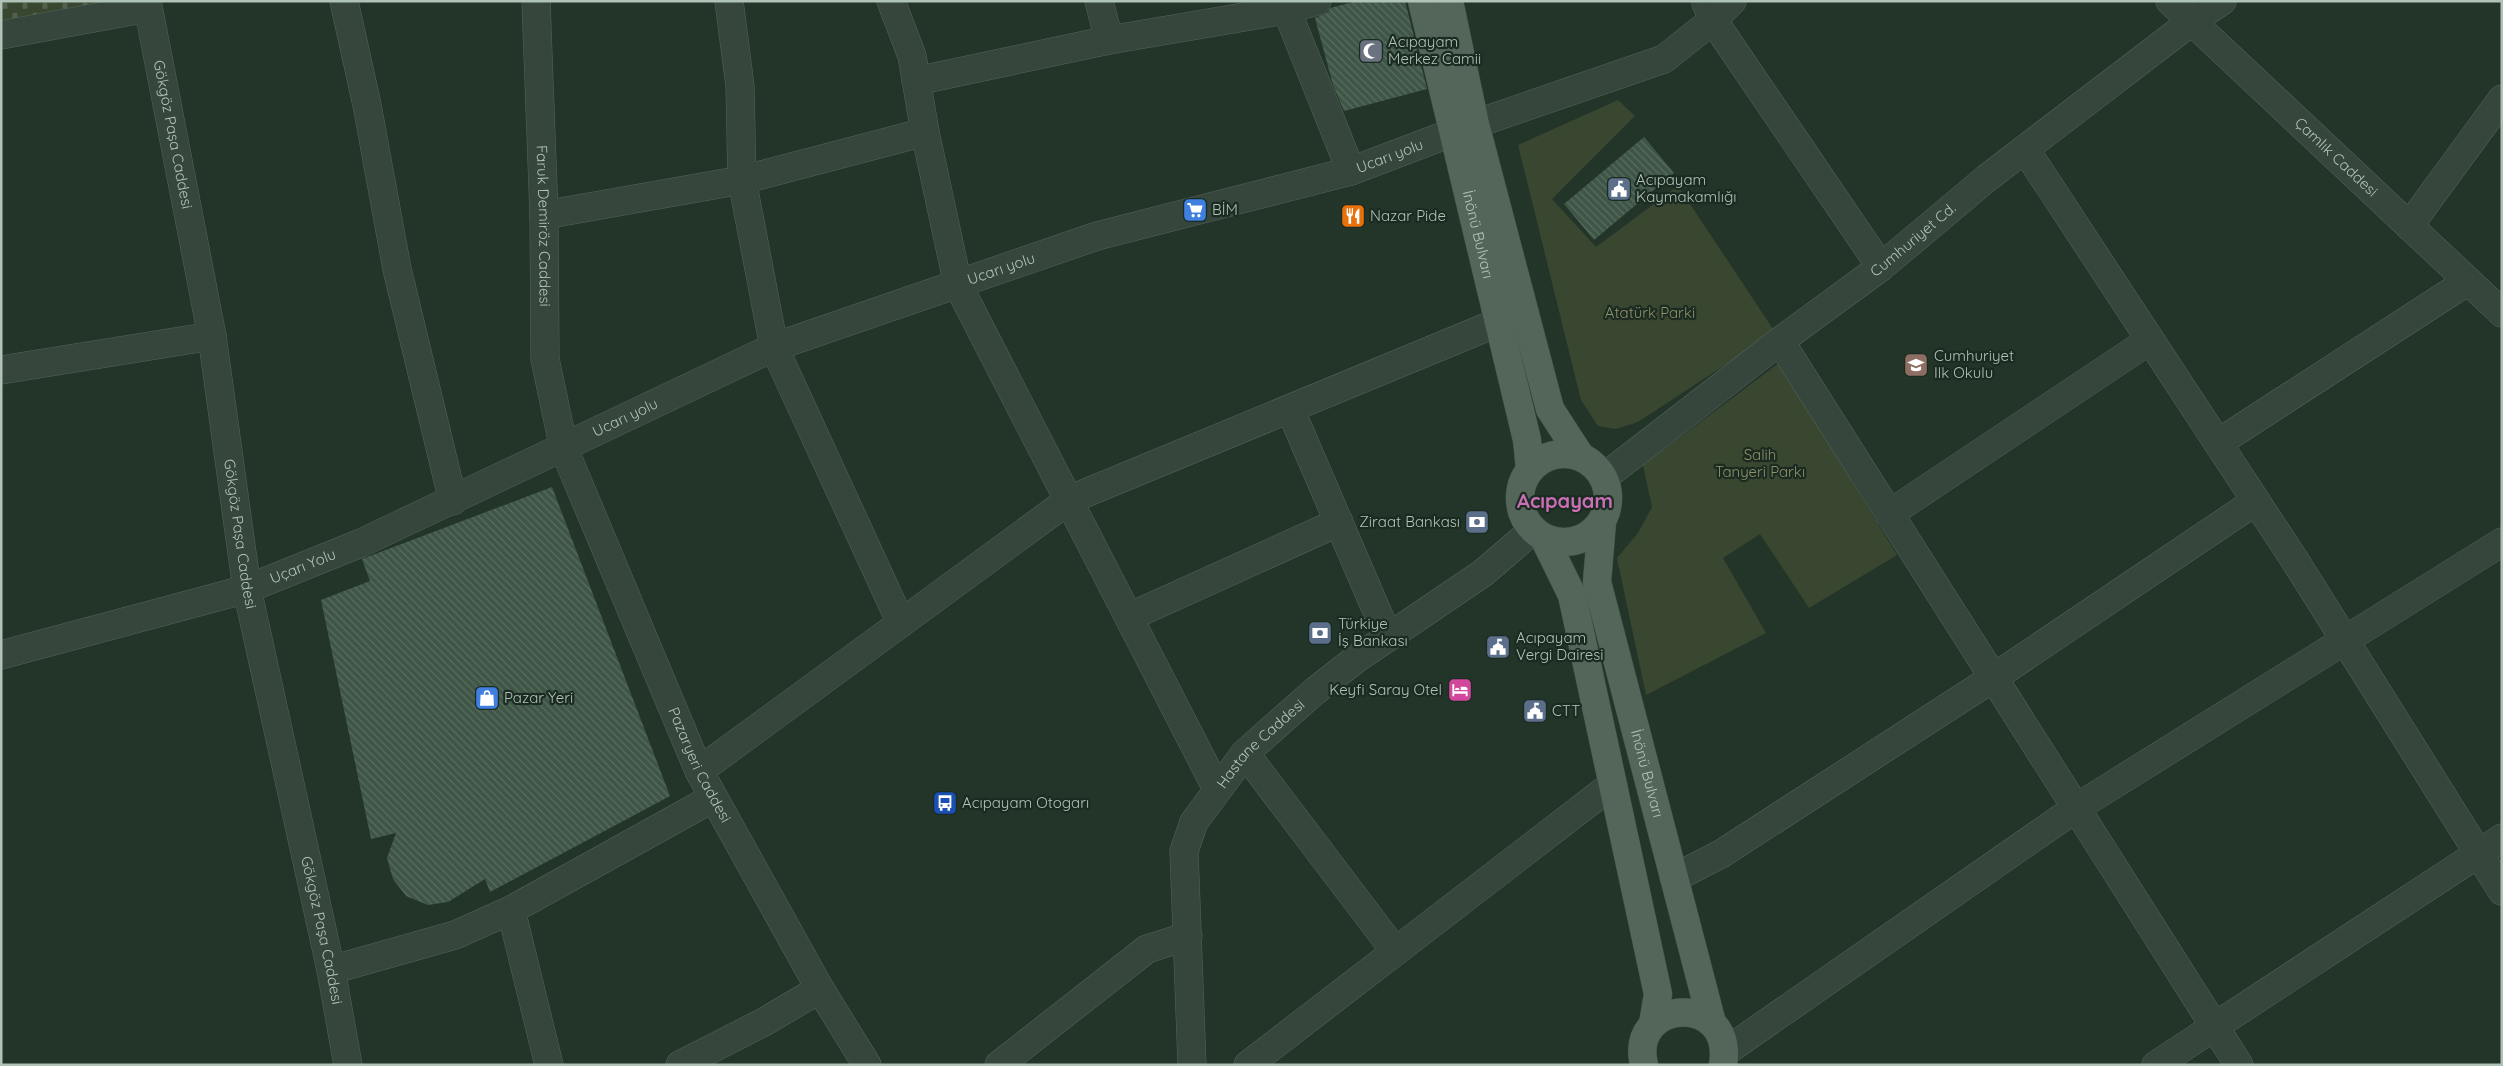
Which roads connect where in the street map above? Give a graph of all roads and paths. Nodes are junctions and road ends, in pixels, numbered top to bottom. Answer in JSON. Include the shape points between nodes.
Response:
{"nodes":[{"id":1,"x":344,"y":1,"type":"edge"},
{"id":2,"x":536,"y":1,"type":"edge"},
{"id":3,"x":729,"y":1,"type":"edge"},
{"id":4,"x":891,"y":1,"type":"edge"},
{"id":5,"x":1099,"y":1,"type":"edge"},
{"id":6,"x":1317,"y":1,"type":"edge"},
{"id":7,"x":1422,"y":1,"type":"edge"},
{"id":8,"x":1449,"y":1,"type":"edge"},
{"id":9,"x":1732,"y":1,"type":"edge"},
{"id":10,"x":2170,"y":1,"type":"edge"},
{"id":11,"x":2222,"y":1,"type":"edge"},
{"id":12,"x":147,"y":5,"type":"edge"},
{"id":13,"x":1284,"y":6,"type":"edge"},
{"id":14,"x":1709,"y":11,"type":"edge"},
{"id":15,"x":2191,"y":22,"type":"junction"},
{"id":16,"x":1,"y":35,"type":"edge"},
{"id":17,"x":1109,"y":40,"type":"junction"},
{"id":18,"x":916,"y":81,"type":"junction"},
{"id":19,"x":2502,"y":99,"type":"edge"},
{"id":20,"x":1464,"y":129,"type":"junction"},
{"id":21,"x":925,"y":132,"type":"junction"},
{"id":22,"x":2025,"y":149,"type":"junction"},
{"id":23,"x":1351,"y":171,"type":"junction"},
{"id":24,"x":742,"y":180,"type":"junction"},
{"id":25,"x":544,"y":215,"type":"junction"},
{"id":26,"x":2409,"y":226,"type":"junction"},
{"id":27,"x":1881,"y":267,"type":"junction"},
{"id":28,"x":2468,"y":281,"type":"junction"},
{"id":29,"x":958,"y":285,"type":"junction"},
{"id":30,"x":2502,"y":313,"type":"edge"},
{"id":31,"x":1499,"y":322,"type":"junction"},
{"id":32,"x":212,"y":336,"type":"junction"},
{"id":33,"x":2150,"y":340,"type":"junction"},
{"id":34,"x":1780,"y":342,"type":"junction"},
{"id":35,"x":774,"y":347,"type":"junction"},
{"id":36,"x":1,"y":370,"type":"edge"},
{"id":37,"x":1290,"y":409,"type":"junction"},
{"id":38,"x":2218,"y":443,"type":"junction"},
{"id":39,"x":564,"y":449,"type":"junction"},
{"id":40,"x":1581,"y":457,"type":"junction"},
{"id":41,"x":1530,"y":469,"type":"junction"},
{"id":42,"x":1603,"y":478,"type":"junction"},
{"id":43,"x":453,"y":500,"type":"junction"},
{"id":44,"x":1068,"y":500,"type":"junction"},
{"id":45,"x":2256,"y":501,"type":"junction"},
{"id":46,"x":1889,"y":514,"type":"junction"},
{"id":47,"x":1339,"y":522,"type":"junction"},
{"id":48,"x":1602,"y":522,"type":"junction"},
{"id":49,"x":1538,"y":534,"type":"junction"},
{"id":50,"x":2502,"y":542,"type":"edge"},
{"id":51,"x":247,"y":589,"type":"junction"},
{"id":52,"x":1129,"y":617,"type":"junction"},
{"id":53,"x":901,"y":624,"type":"junction"},
{"id":54,"x":1388,"y":637,"type":"junction"},
{"id":55,"x":2346,"y":641,"type":"junction"},
{"id":56,"x":1,"y":655,"type":"edge"},
{"id":57,"x":1994,"y":678,"type":"junction"},
{"id":58,"x":1245,"y":753,"type":"junction"},
{"id":59,"x":699,"y":771,"type":"junction"},
{"id":60,"x":1613,"y":784,"type":"junction"},
{"id":61,"x":1217,"y":789,"type":"junction"},
{"id":62,"x":713,"y":798,"type":"junction"},
{"id":63,"x":2076,"y":808,"type":"junction"},
{"id":64,"x":2502,"y":838,"type":"edge"},
{"id":65,"x":2478,"y":853,"type":"junction"},
{"id":66,"x":1674,"y":878,"type":"junction"},
{"id":67,"x":2502,"y":891,"type":"edge"},
{"id":68,"x":511,"y":910,"type":"junction"},
{"id":69,"x":1188,"y":936,"type":"junction"},
{"id":70,"x":1395,"y":951,"type":"junction"},
{"id":71,"x":331,"y":970,"type":"junction"},
{"id":72,"x":820,"y":989,"type":"junction"},
{"id":73,"x":1712,"y":1023,"type":"junction"},
{"id":74,"x":1653,"y":1024,"type":"junction"},
{"id":75,"x":2215,"y":1026,"type":"junction"},
{"id":76,"x":1724,"y":1058,"type":"edge"},
{"id":77,"x":1638,"y":1061,"type":"edge"},
{"id":78,"x":348,"y":1065,"type":"edge"},
{"id":79,"x":549,"y":1065,"type":"edge"},
{"id":80,"x":680,"y":1065,"type":"edge"},
{"id":81,"x":867,"y":1065,"type":"edge"},
{"id":82,"x":999,"y":1065,"type":"edge"},
{"id":83,"x":1192,"y":1065,"type":"edge"},
{"id":84,"x":1248,"y":1065,"type":"edge"},
{"id":85,"x":2156,"y":1065,"type":"edge"},
{"id":86,"x":2239,"y":1065,"type":"edge"}],
"edges":[{"from":1,"to":43,"type":"street","via":[[397,269]]},
{"from":2,"to":25,"type":"street","name":"Faruk Demiröz Caddesi"},
{"from":3,"to":24,"type":"street","via":[[740,86]]},
{"from":4,"to":18,"type":"street","via":[[912,56]]},
{"from":5,"to":17,"type":"street"},
{"from":6,"to":13,"type":"street"},
{"from":7,"to":20,"type":"main road","name":"İnönü Bulvarı"},
{"from":8,"to":20,"type":"main road","name":"İnönü Bulvarı"},
{"from":9,"to":14,"type":"street","name":"Ucarı yolu"},
{"from":10,"to":15,"type":"street","name":"Çamlık Caddesi"},
{"from":11,"to":15,"type":"street","name":"Cumhuriyet Cd."},
{"from":12,"to":16,"type":"street"},
{"from":12,"to":32,"type":"street","name":"Gökgöz Paşa Caddesi"},
{"from":13,"to":17,"type":"street"},
{"from":13,"to":23,"type":"street"},
{"from":14,"to":20,"type":"street","name":"Ucarı yolu","via":[[1664,59]]},
{"from":14,"to":27,"type":"street"},
{"from":15,"to":22,"type":"street","name":"Cumhuriyet Cd."},
{"from":15,"to":26,"type":"street","name":"Çamlık Caddesi"},
{"from":17,"to":18,"type":"street"},
{"from":18,"to":21,"type":"street"},
{"from":19,"to":26,"type":"street"},
{"from":20,"to":23,"type":"street","name":"Ucarı yolu"},
{"from":20,"to":31,"type":"main road","name":"İnönü Bulvarı"},
{"from":20,"to":40,"type":"main road","name":"İnönü Bulvarı","via":[[1550,409]]},
{"from":21,"to":24,"type":"street"},
{"from":21,"to":29,"type":"street"},
{"from":22,"to":27,"type":"street","name":"Cumhuriyet Cd."},
{"from":22,"to":33,"type":"street"},
{"from":23,"to":29,"type":"street","name":"Ucarı yolu","via":[[1096,236]]},
{"from":24,"to":25,"type":"street"},
{"from":24,"to":35,"type":"street"},
{"from":25,"to":39,"type":"street","name":"Faruk Demiröz Caddesi","via":[[545,359]]},
{"from":26,"to":28,"type":"street","name":"Çamlık Caddesi"},
{"from":27,"to":34,"type":"street","name":"Cumhuriyet Cd."},
{"from":28,"to":30,"type":"street","name":"Çamlık Caddesi"},
{"from":28,"to":38,"type":"street"},
{"from":29,"to":35,"type":"street","name":"Ucarı yolu"},
{"from":29,"to":44,"type":"street"},
{"from":31,"to":37,"type":"street"},
{"from":31,"to":41,"type":"main road","name":"İnönü Bulvarı","via":[[1527,440]]},
{"from":32,"to":36,"type":"street"},
{"from":32,"to":51,"type":"street","name":"Gökgöz Paşa Caddesi"},
{"from":33,"to":38,"type":"street"},
{"from":33,"to":46,"type":"street"},
{"from":34,"to":42,"type":"street","name":"Cumhuriyet Cd."},
{"from":34,"to":46,"type":"street"},
{"from":35,"to":39,"type":"street","name":"Ucarı yolu"},
{"from":35,"to":53,"type":"street"},
{"from":37,"to":44,"type":"street"},
{"from":37,"to":47,"type":"street"},
{"from":38,"to":45,"type":"street"},
{"from":39,"to":43,"type":"street","name":"Uçarı Yolu"},
{"from":39,"to":59,"type":"street","name":"Pazaryeri Caddesi"},
{"from":40,"to":41,"type":"main road","via":[[1553,455]]},
{"from":40,"to":42,"type":"main road","via":[[1594,465]]},
{"from":41,"to":49,"type":"main road","via":[[1522,480],[1520,507],[1524,520]]},
{"from":42,"to":48,"type":"main road","via":[[1608,492]]},
{"from":43,"to":51,"type":"street","name":"Uçarı Yolu","via":[[361,543]]},
{"from":44,"to":52,"type":"street"},
{"from":44,"to":53,"type":"street"},
{"from":45,"to":55,"type":"street"},
{"from":45,"to":57,"type":"street"},
{"from":46,"to":57,"type":"street"},
{"from":47,"to":52,"type":"street"},
{"from":47,"to":54,"type":"street"},
{"from":48,"to":49,"type":"main road","via":[[1582,539],[1570,542],[1556,542]]},
{"from":48,"to":66,"type":"main road","name":"İnönü Bulvarı","via":[[1597,582]]},
{"from":49,"to":54,"type":"street","name":"Hastane Caddesi"},
{"from":49,"to":60,"type":"main road","via":[[1572,595]]},
{"from":50,"to":55,"type":"street"},
{"from":51,"to":56,"type":"street","name":"Uçarı Yolu"},
{"from":51,"to":71,"type":"street","name":"Gökgöz Paşa Caddesi"},
{"from":52,"to":61,"type":"street"},
{"from":53,"to":59,"type":"street"},
{"from":54,"to":58,"type":"street","name":"Hastane Caddesi","via":[[1315,691]]},
{"from":55,"to":63,"type":"street"},
{"from":55,"to":65,"type":"street"},
{"from":57,"to":63,"type":"street"},
{"from":57,"to":66,"type":"street","via":[[1720,854]]},
{"from":58,"to":61,"type":"street","name":"Hastane Caddesi"},
{"from":58,"to":70,"type":"street"},
{"from":59,"to":62,"type":"street","name":"Pazaryeri Caddesi"},
{"from":60,"to":70,"type":"street"},
{"from":60,"to":74,"type":"main road","via":[[1658,994]]},
{"from":61,"to":69,"type":"street","name":"Hastane Caddesi","via":[[1194,822],[1184,851]]},
{"from":62,"to":68,"type":"street"},
{"from":62,"to":72,"type":"street","name":"Pazaryeri Caddesi"},
{"from":63,"to":75,"type":"street"},
{"from":63,"to":76,"type":"street"},
{"from":64,"to":65,"type":"street"},
{"from":65,"to":67,"type":"street"},
{"from":65,"to":75,"type":"street"},
{"from":66,"to":73,"type":"main road","name":"İnönü Bulvarı"},
{"from":68,"to":71,"type":"street","via":[[455,935]]},
{"from":68,"to":79,"type":"street"},
{"from":69,"to":82,"type":"street","via":[[1147,949]]},
{"from":69,"to":83,"type":"street","name":"Hastane Caddesi"},
{"from":70,"to":84,"type":"street"},
{"from":71,"to":78,"type":"street","name":"Gökgöz Paşa Caddesi"},
{"from":72,"to":80,"type":"street"},
{"from":72,"to":81,"type":"street","name":"Pazaryeri Caddesi"},
{"from":73,"to":74,"type":"main road","via":[[1698,1014],[1682,1011],[1666,1015]]},
{"from":73,"to":76,"type":"main road","name":"İnönü Bulvarı","via":[[1721,1036]]},
{"from":74,"to":77,"type":"main road","via":[[1644,1038]]},
{"from":75,"to":85,"type":"street"},
{"from":75,"to":86,"type":"street"}]}
